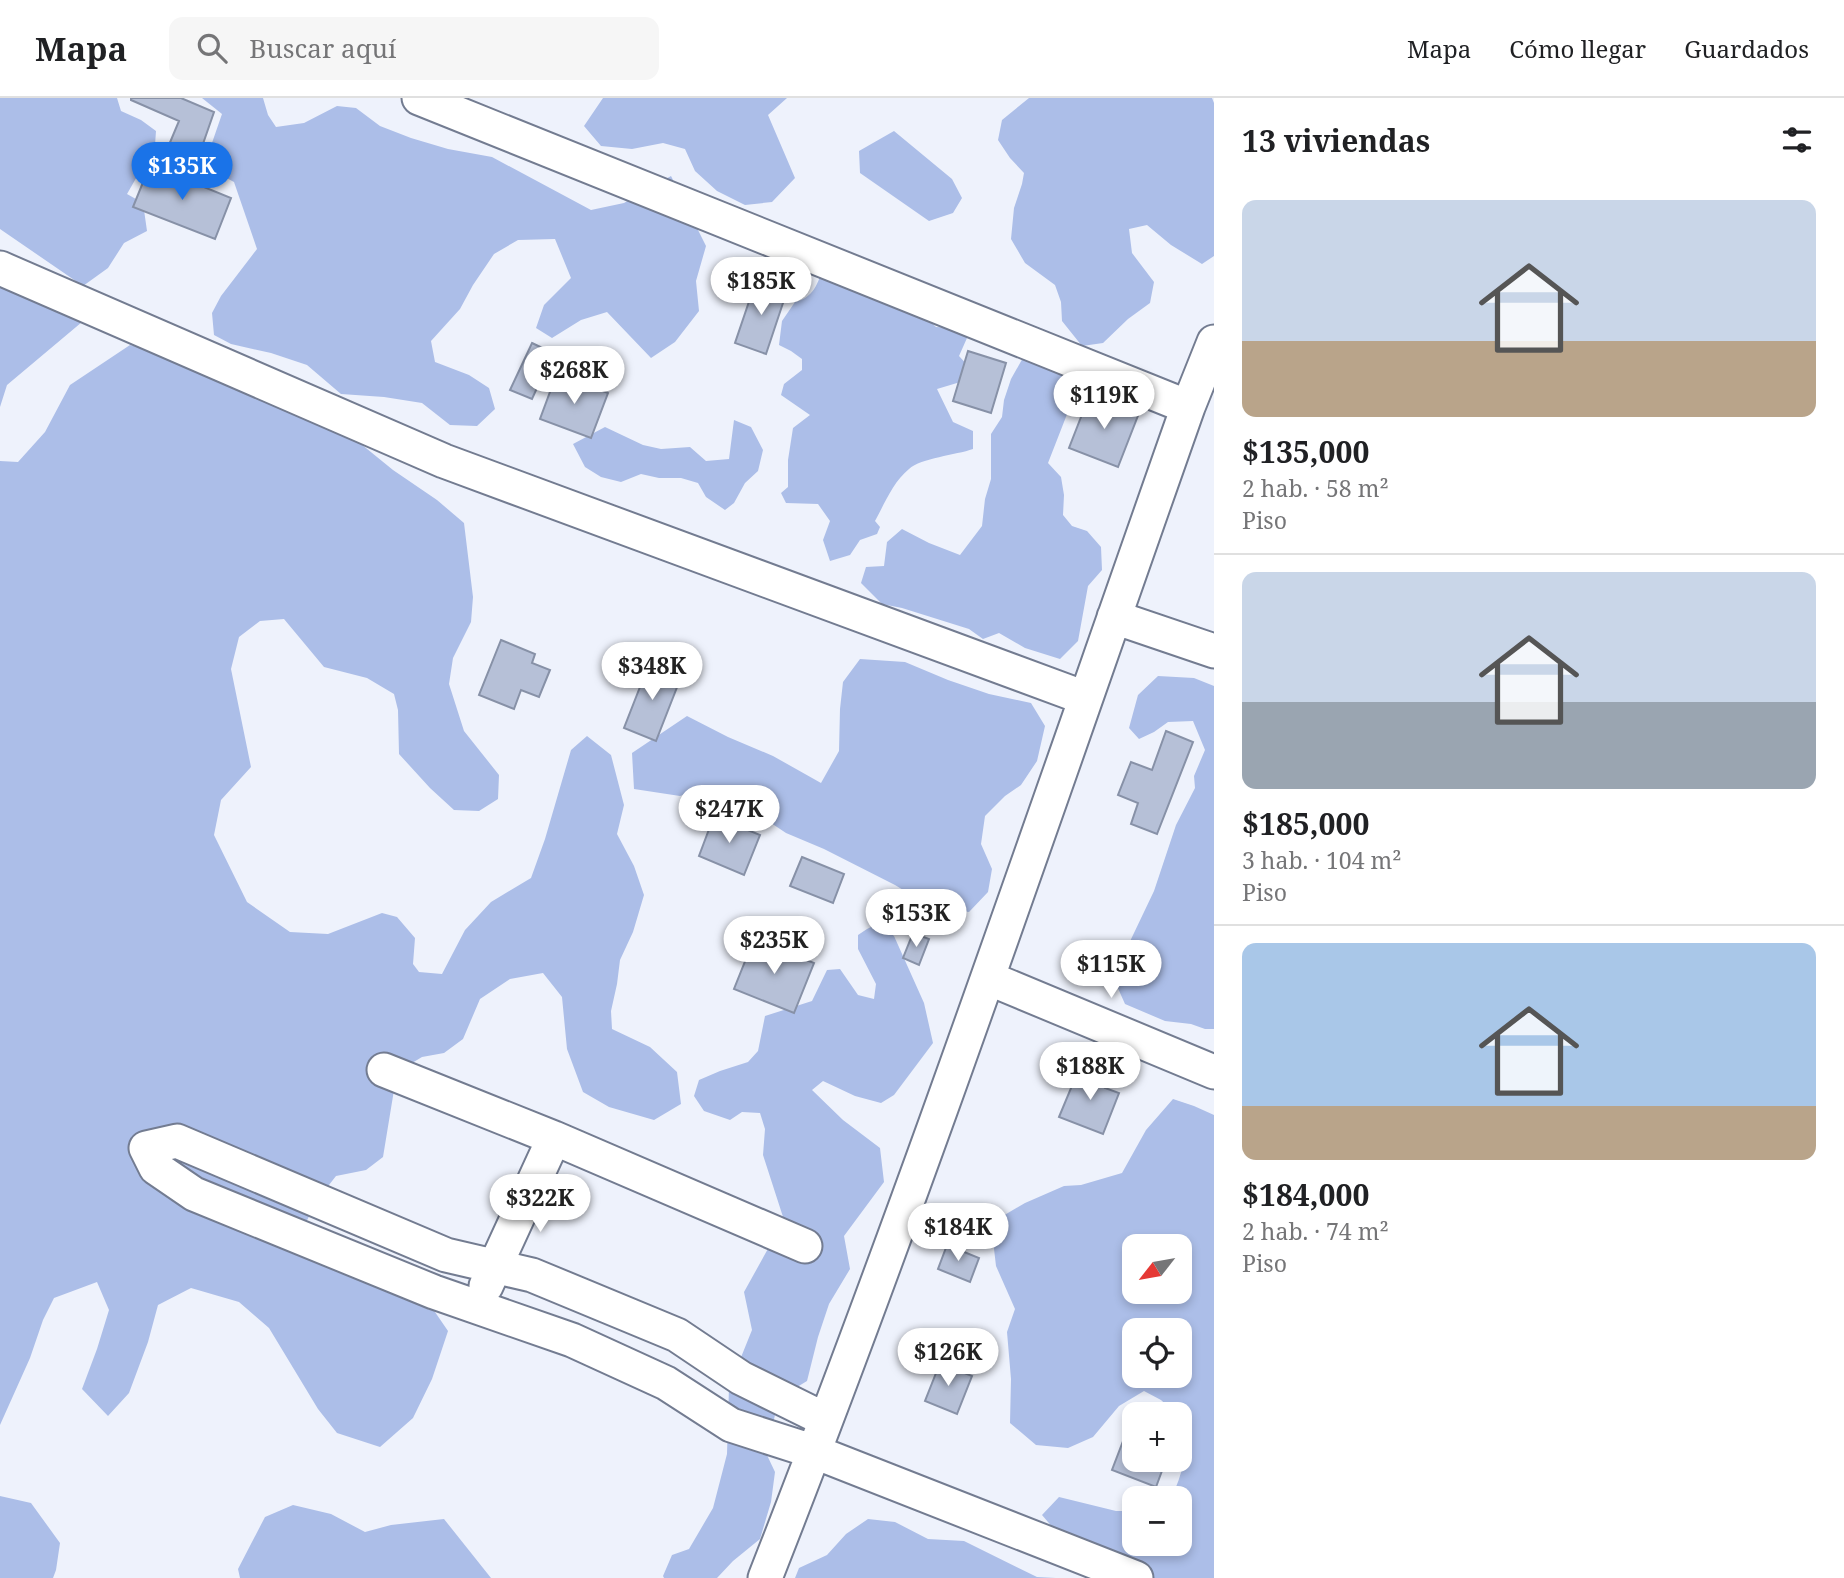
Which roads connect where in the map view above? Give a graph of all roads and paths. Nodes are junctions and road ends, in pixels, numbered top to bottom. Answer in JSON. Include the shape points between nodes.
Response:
{"nodes":[{"id":1,"x":419,"y":98,"type":"edge"},
{"id":2,"x":0,"y":268,"type":"edge"},
{"id":3,"x":1214,"y":342,"type":"edge"},
{"id":4,"x":1188,"y":407,"type":"junction"},
{"id":5,"x":1114,"y":617,"type":"junction"},
{"id":6,"x":1214,"y":651,"type":"edge"},
{"id":7,"x":1085,"y":698,"type":"junction"},
{"id":8,"x":988,"y":978,"type":"junction"},
{"id":9,"x":384,"y":1070,"type":"dead end"},
{"id":10,"x":1214,"y":1072,"type":"edge"},
{"id":11,"x":554,"y":1138,"type":"junction"},
{"id":12,"x":805,"y":1246,"type":"dead end"},
{"id":13,"x":495,"y":1266,"type":"junction"},
{"id":14,"x":476,"y":1307,"type":"junction"},
{"id":15,"x":826,"y":1420,"type":"junction"},
{"id":16,"x":815,"y":1452,"type":"junction"},
{"id":17,"x":765,"y":1578,"type":"edge"},
{"id":18,"x":1136,"y":1578,"type":"edge"}],
"edges":[{"from":1,"to":4,"type":"street"},
{"from":2,"to":7,"type":"street","via":[[444,461]]},
{"from":3,"to":4,"type":"street"},
{"from":4,"to":5,"type":"street"},
{"from":5,"to":6,"type":"street"},
{"from":5,"to":7,"type":"street"},
{"from":7,"to":8,"type":"street"},
{"from":8,"to":10,"type":"street"},
{"from":8,"to":15,"type":"street"},
{"from":9,"to":11,"type":"street"},
{"from":11,"to":12,"type":"street"},
{"from":11,"to":13,"type":"street"},
{"from":13,"to":14,"type":"street"},
{"from":13,"to":14,"type":"street","via":[[446,1255],[177,1141],[146,1148],[156,1168],[194,1194]]},
{"from":13,"to":15,"type":"street","via":[[532,1275],[677,1335],[741,1378]]},
{"from":14,"to":16,"type":"street","via":[[572,1340],[666,1383],[731,1426]]},
{"from":15,"to":16,"type":"street"},
{"from":16,"to":17,"type":"street"},
{"from":16,"to":18,"type":"street"}]}
